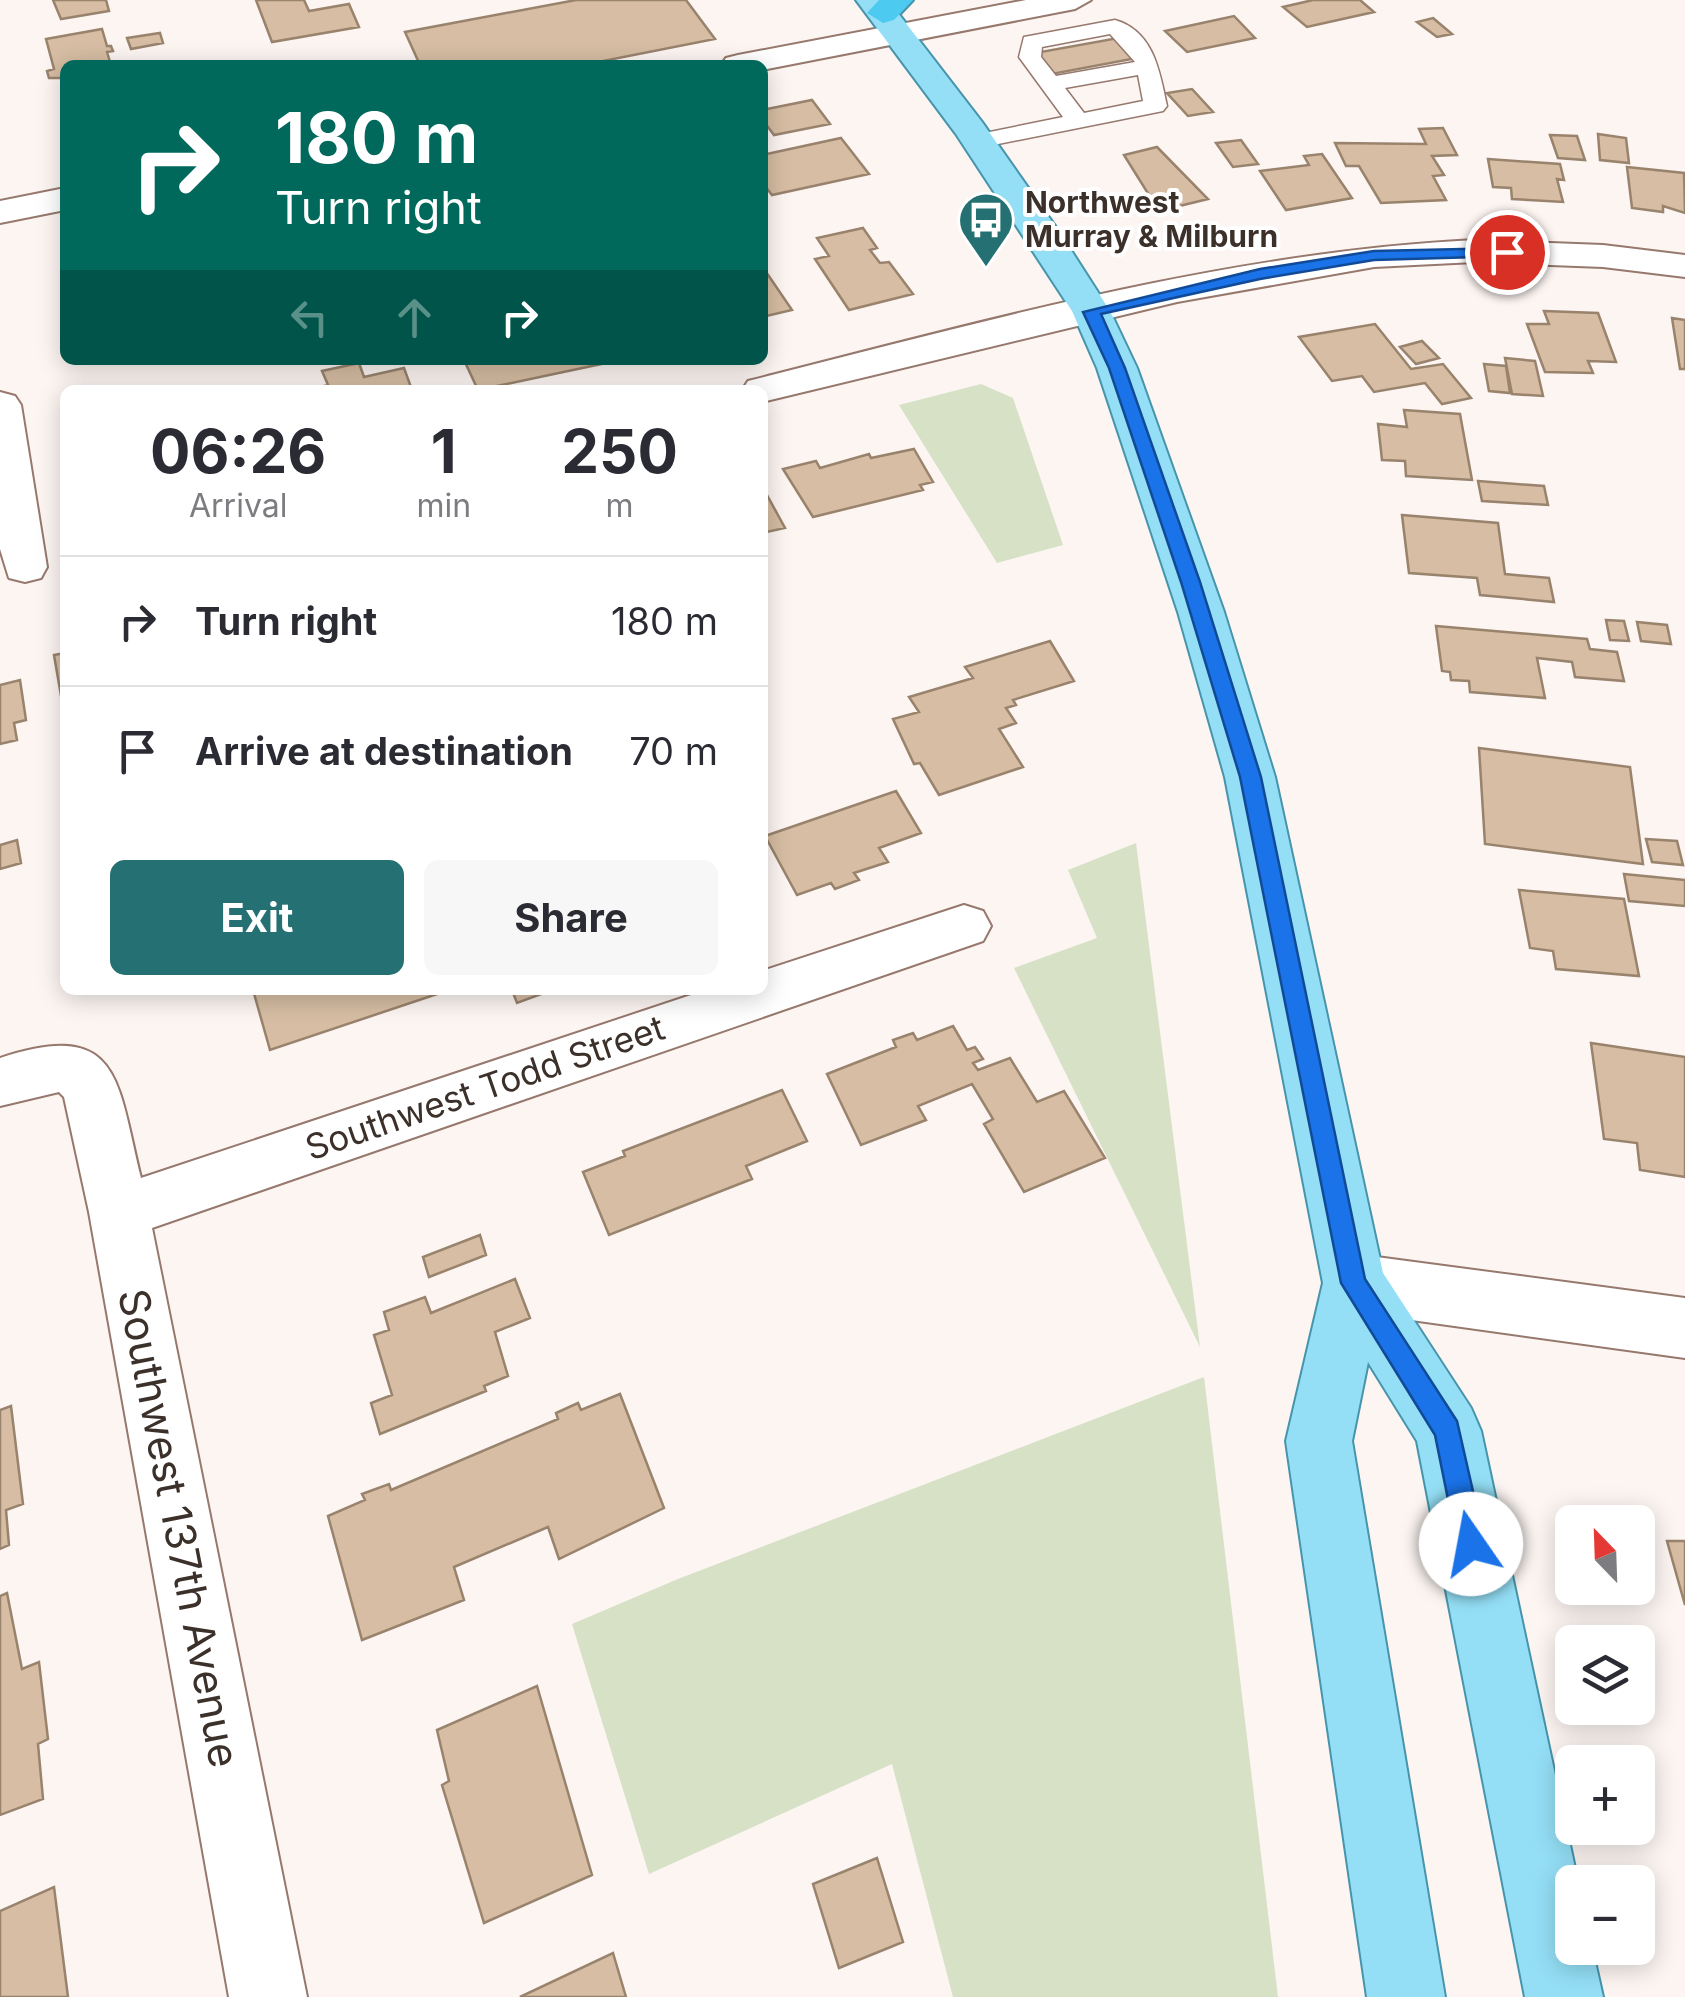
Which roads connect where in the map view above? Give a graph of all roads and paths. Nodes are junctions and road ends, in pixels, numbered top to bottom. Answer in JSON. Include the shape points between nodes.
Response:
{"nodes":[{"id":1,"x":1060,"y":3,"type":"edge"},
{"id":2,"x":888,"y":12,"type":"edge"},
{"id":3,"x":1076,"y":40,"type":"junction"},
{"id":4,"x":752,"y":60,"type":"edge"},
{"id":5,"x":1148,"y":68,"type":"junction"},
{"id":6,"x":1050,"y":84,"type":"junction"},
{"id":7,"x":1078,"y":121,"type":"junction"},
{"id":8,"x":978,"y":141,"type":"junction"},
{"id":9,"x":60,"y":200,"type":"edge"},
{"id":10,"x":0,"y":212,"type":"edge"},
{"id":11,"x":1685,"y":266,"type":"edge"},
{"id":12,"x":1092,"y":312,"type":"junction"},
{"id":13,"x":768,"y":389,"type":"edge"},
{"id":14,"x":0,"y":405,"type":"edge"},
{"id":15,"x":30,"y":566,"type":"edge"},
{"id":16,"x":964,"y":926,"type":"dead end"},
{"id":17,"x":768,"y":992,"type":"edge"},
{"id":18,"x":760,"y":995,"type":"edge"},
{"id":19,"x":0,"y":1082,"type":"edge"},
{"id":20,"x":119,"y":1212,"type":"junction"},
{"id":21,"x":1354,"y":1283,"type":"junction"},
{"id":22,"x":1685,"y":1328,"type":"edge"},
{"id":23,"x":268,"y":1997,"type":"edge"},
{"id":24,"x":1406,"y":1997,"type":"edge"},
{"id":25,"x":1564,"y":1997,"type":"edge"}],
"edges":[{"from":1,"to":2,"type":"street"},
{"from":1,"to":3,"type":"lane"},
{"from":2,"to":4,"type":"street"},
{"from":2,"to":8,"type":"main road"},
{"from":3,"to":5,"type":"lane","via":[[1115,27],[1145,55]]},
{"from":3,"to":6,"type":"lane","via":[[1032,42],[1030,57]]},
{"from":5,"to":6,"type":"lane","via":[[1099,70]]},
{"from":5,"to":7,"type":"lane","via":[[1155,106]]},
{"from":6,"to":7,"type":"lane"},
{"from":7,"to":8,"type":"lane"},
{"from":8,"to":12,"type":"main road"},
{"from":9,"to":10,"type":"street"},
{"from":11,"to":12,"type":"street","via":[[1475,251],[1374,256]]},
{"from":12,"to":13,"type":"street"},
{"from":12,"to":21,"type":"main road","via":[[1171,525],[1250,777]]},
{"from":14,"to":15,"type":"street"},
{"from":16,"to":17,"type":"street","name":"Southwest Todd Street"},
{"from":18,"to":20,"type":"street","name":"Southwest Todd Street"},
{"from":19,"to":20,"type":"street","name":"Southwest 137th Avenue","via":[[71,1067],[90,1086]]},
{"from":20,"to":23,"type":"street","name":"Southwest 137th Avenue"},
{"from":21,"to":22,"type":"street"},
{"from":21,"to":24,"type":"main road","via":[[1319,1441]]},
{"from":21,"to":25,"type":"main road","via":[[1448,1430]]}]}
